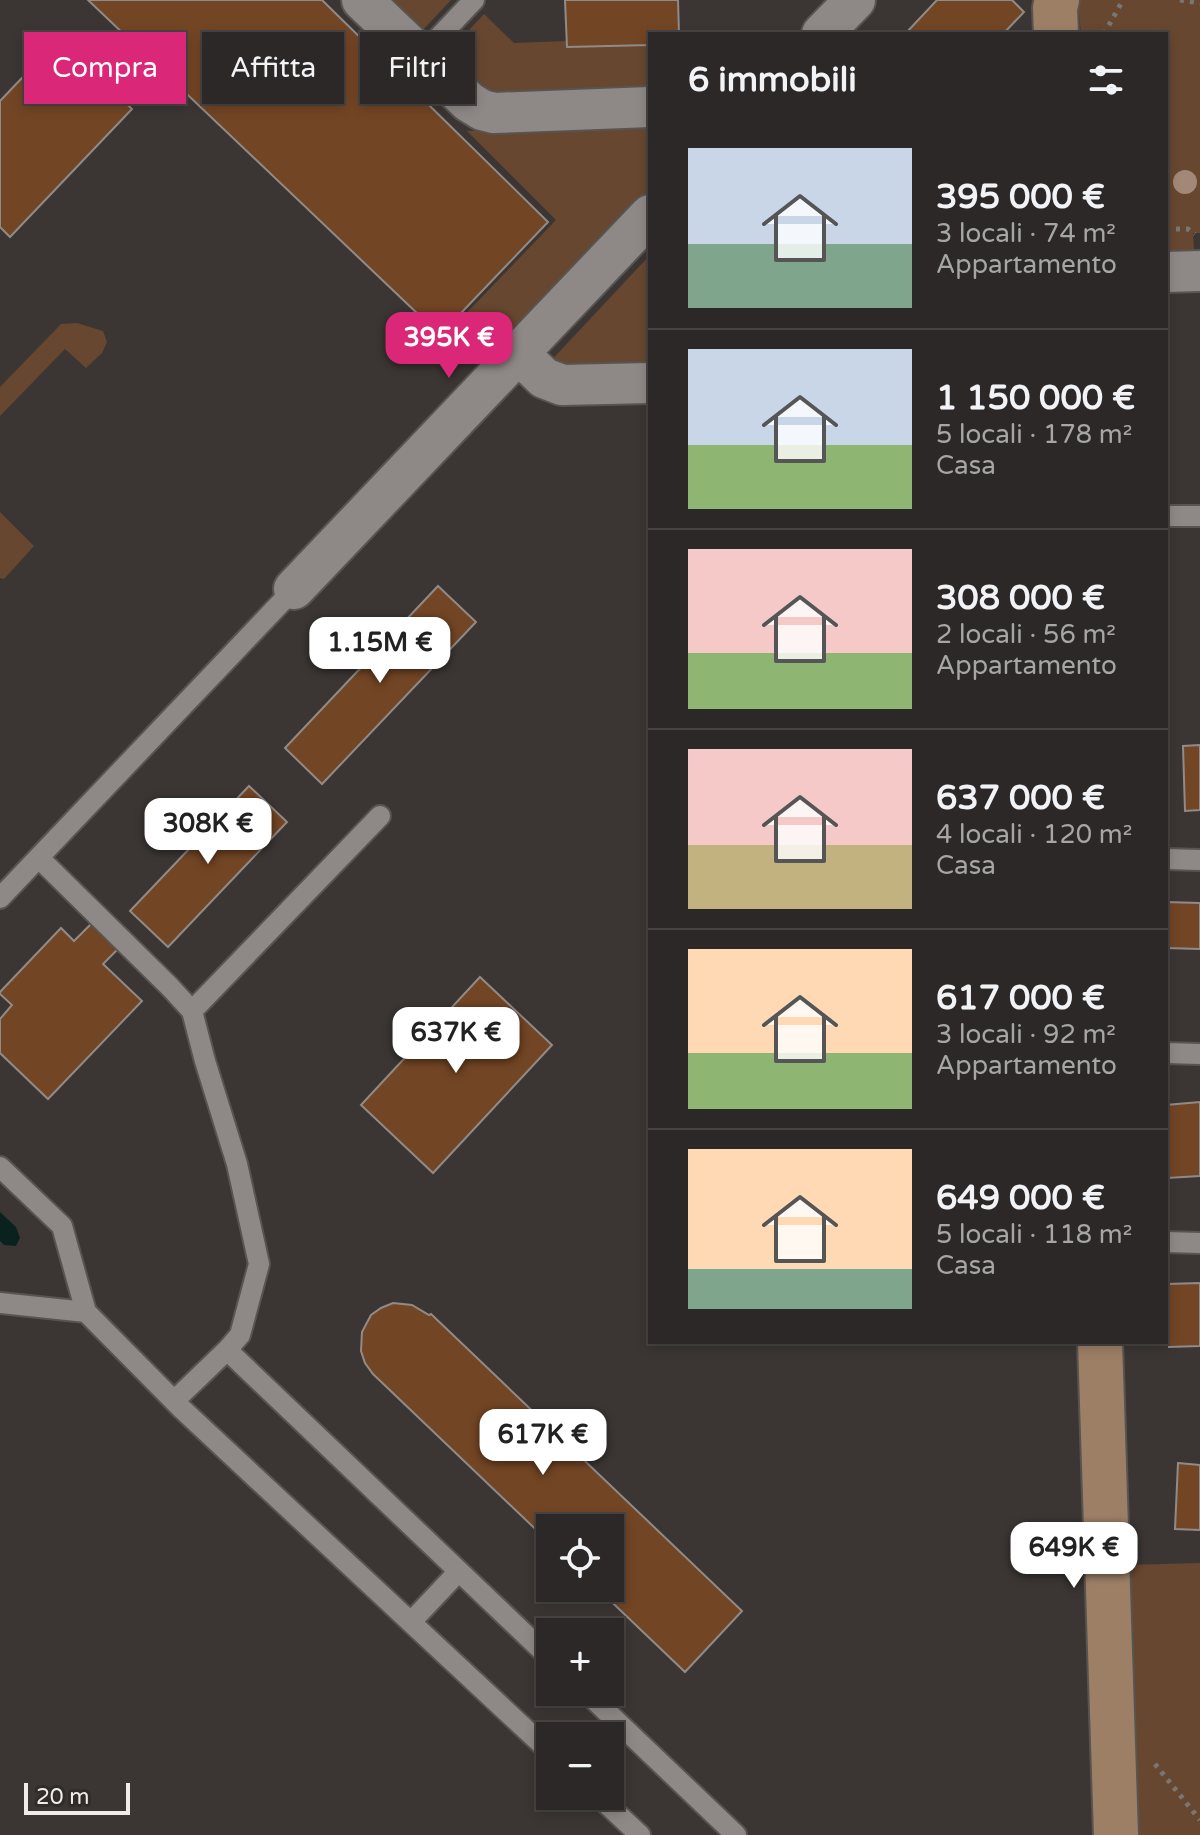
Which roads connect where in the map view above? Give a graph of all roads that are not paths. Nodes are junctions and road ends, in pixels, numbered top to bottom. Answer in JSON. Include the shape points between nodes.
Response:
{"nodes":[{"id":1,"x":362,"y":0,"type":"edge"},
{"id":2,"x":474,"y":0,"type":"edge"},
{"id":3,"x":855,"y":0,"type":"edge"},
{"id":4,"x":396,"y":32,"type":"edge"},
{"id":5,"x":444,"y":32,"type":"edge"},
{"id":6,"x":824,"y":32,"type":"edge"},
{"id":7,"x":472,"y":104,"type":"edge"},
{"id":8,"x":648,"y":107,"type":"edge"},
{"id":9,"x":648,"y":217,"type":"edge"},
{"id":10,"x":1200,"y":271,"type":"edge"},
{"id":11,"x":1168,"y":272,"type":"edge"},
{"id":12,"x":518,"y":353,"type":"junction"},
{"id":13,"x":648,"y":383,"type":"edge"},
{"id":14,"x":1168,"y":516,"type":"edge"},
{"id":15,"x":1200,"y":516,"type":"edge"},
{"id":16,"x":294,"y":589,"type":"joint"},
{"id":17,"x":380,"y":816,"type":"dead end"},
{"id":18,"x":39,"y":858,"type":"junction"},
{"id":19,"x":1168,"y":859,"type":"edge"},
{"id":20,"x":1200,"y":860,"type":"edge"},
{"id":21,"x":0,"y":898,"type":"edge"},
{"id":22,"x":192,"y":1011,"type":"junction"},
{"id":23,"x":1168,"y":1053,"type":"edge"},
{"id":24,"x":1200,"y":1054,"type":"edge"},
{"id":25,"x":0,"y":1167,"type":"edge"},
{"id":26,"x":1168,"y":1242,"type":"edge"},
{"id":27,"x":1200,"y":1243,"type":"edge"},
{"id":28,"x":0,"y":1303,"type":"edge"},
{"id":29,"x":86,"y":1312,"type":"junction"},
{"id":30,"x":1100,"y":1344,"type":"edge"},
{"id":31,"x":227,"y":1350,"type":"junction"},
{"id":32,"x":174,"y":1401,"type":"junction"},
{"id":33,"x":459,"y":1571,"type":"junction"},
{"id":34,"x":411,"y":1622,"type":"junction"},
{"id":35,"x":536,"y":1645,"type":"edge"},
{"id":36,"x":601,"y":1706,"type":"edge"},
{"id":37,"x":536,"y":1739,"type":"edge"},
{"id":38,"x":613,"y":1810,"type":"edge"},
{"id":39,"x":640,"y":1835,"type":"edge"},
{"id":40,"x":736,"y":1835,"type":"edge"},
{"id":41,"x":1116,"y":1835,"type":"edge"}],
"edges":[{"from":1,"to":4,"type":"street"},
{"from":2,"to":5,"type":"lane"},
{"from":3,"to":6,"type":"street"},
{"from":7,"to":8,"type":"street","via":[[497,113]]},
{"from":9,"to":12,"type":"street"},
{"from":10,"to":11,"type":"street"},
{"from":12,"to":13,"type":"street","via":[[558,384]]},
{"from":12,"to":16,"type":"street"},
{"from":14,"to":15,"type":"lane"},
{"from":16,"to":18,"type":"lane"},
{"from":17,"to":22,"type":"lane"},
{"from":18,"to":21,"type":"lane"},
{"from":18,"to":22,"type":"lane"},
{"from":19,"to":20,"type":"lane"},
{"from":22,"to":31,"type":"lane","via":[[237,1164],[259,1264],[240,1335]]},
{"from":23,"to":24,"type":"lane"},
{"from":25,"to":29,"type":"lane","via":[[62,1226]]},
{"from":26,"to":27,"type":"lane"},
{"from":28,"to":29,"type":"lane"},
{"from":29,"to":32,"type":"lane"},
{"from":30,"to":41,"type":"street"},
{"from":31,"to":32,"type":"lane"},
{"from":31,"to":33,"type":"lane"},
{"from":32,"to":34,"type":"lane"},
{"from":33,"to":34,"type":"lane"},
{"from":33,"to":35,"type":"lane"},
{"from":34,"to":37,"type":"lane"},
{"from":36,"to":40,"type":"lane"},
{"from":38,"to":39,"type":"lane"}]}
